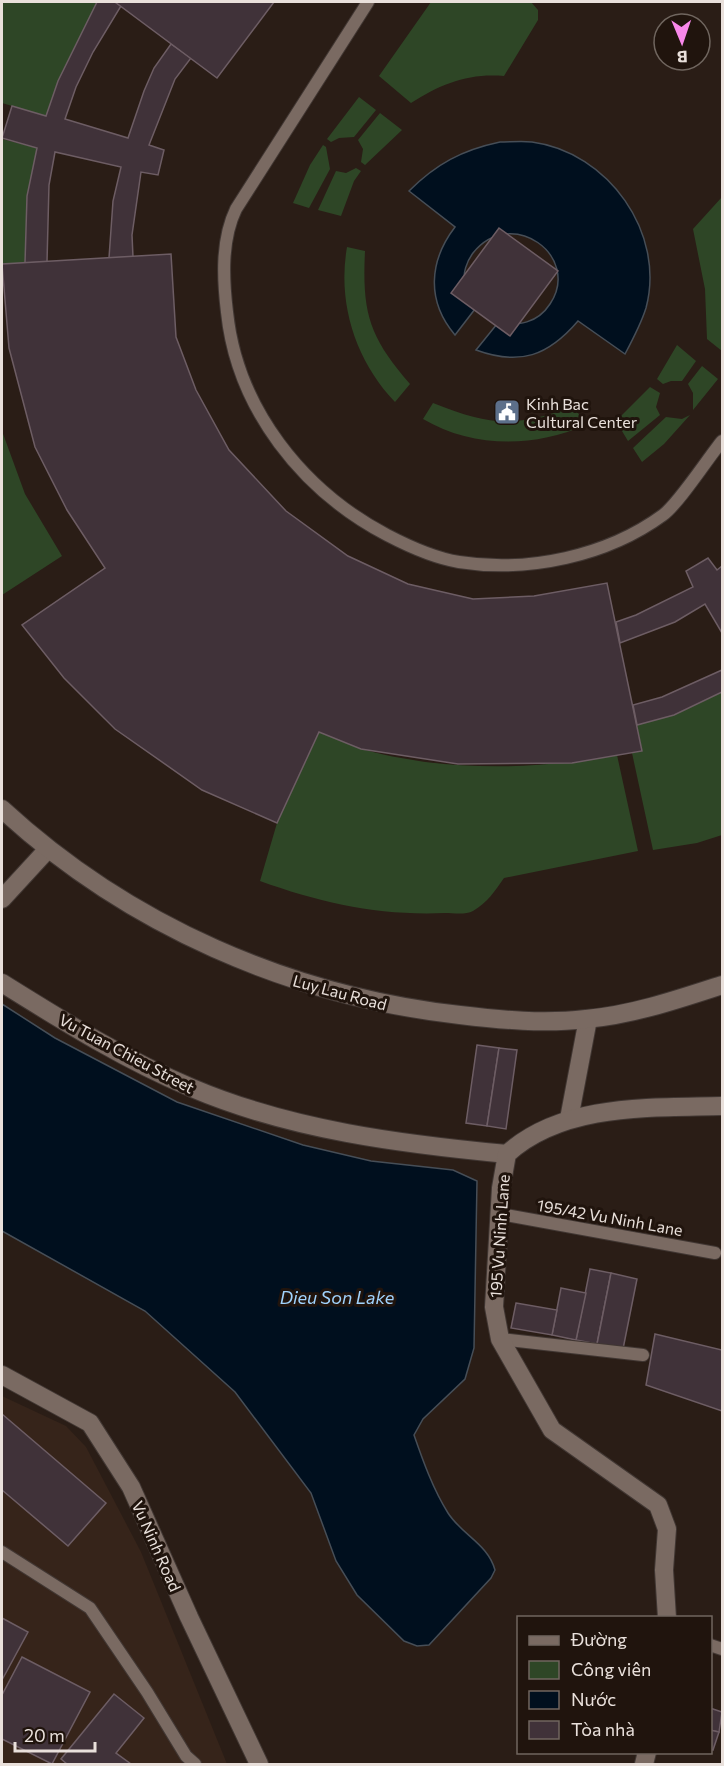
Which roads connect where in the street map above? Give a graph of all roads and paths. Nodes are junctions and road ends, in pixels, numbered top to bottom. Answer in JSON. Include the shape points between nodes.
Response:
{"nodes":[{"id":1,"x":368,"y":2,"type":"edge"},
{"id":2,"x":723,"y":441,"type":"edge"},
{"id":3,"x":2,"y":809,"type":"edge"},
{"id":4,"x":48,"y":849,"type":"junction"},
{"id":5,"x":2,"y":898,"type":"edge"},
{"id":6,"x":2,"y":983,"type":"edge"},
{"id":7,"x":723,"y":986,"type":"edge"},
{"id":8,"x":588,"y":1019,"type":"junction"},
{"id":9,"x":723,"y":1106,"type":"edge"},
{"id":10,"x":569,"y":1119,"type":"junction"},
{"id":11,"x":507,"y":1154,"type":"junction"},
{"id":12,"x":500,"y":1214,"type":"junction"},
{"id":13,"x":715,"y":1253,"type":"dead end"},
{"id":14,"x":500,"y":1339,"type":"junction"},
{"id":15,"x":643,"y":1355,"type":"dead end"},
{"id":16,"x":2,"y":1374,"type":"edge"},
{"id":17,"x":2,"y":1552,"type":"edge"},
{"id":18,"x":667,"y":1616,"type":"edge"},
{"id":19,"x":195,"y":1764,"type":"edge"},
{"id":20,"x":259,"y":1764,"type":"edge"}],
"edges":[{"from":1,"to":2,"type":"lane","via":[[236,209],[228,230],[225,290],[235,353],[252,400],[294,464],[337,504],[414,549],[489,566],[542,563],[584,554],[624,538],[665,514]]},
{"from":3,"to":4,"type":"street","name":"Luy Lau Road"},
{"from":4,"to":5,"type":"street"},
{"from":4,"to":8,"type":"street","name":"Luy Lau Road","via":[[135,908],[210,947],[272,973],[413,1010],[532,1022]]},
{"from":6,"to":11,"type":"street","name":"Vu Tuan Chieu Street","via":[[158,1073],[231,1103],[328,1130]]},
{"from":7,"to":8,"type":"street","name":"Luy Lau Road"},
{"from":8,"to":10,"type":"street"},
{"from":9,"to":10,"type":"street","name":"195 Vu Ninh Lane","via":[[638,1108]]},
{"from":10,"to":11,"type":"street","name":"195 Vu Ninh Lane","via":[[521,1142]]},
{"from":11,"to":12,"type":"street","name":"195 Vu Ninh Lane"},
{"from":12,"to":13,"type":"lane","name":"195/42 Vu Ninh Lane"},
{"from":12,"to":14,"type":"street","name":"195 Vu Ninh Lane","via":[[494,1307]]},
{"from":14,"to":15,"type":"lane"},
{"from":14,"to":18,"type":"street","name":"195 Vu Ninh Lane","via":[[552,1430],[658,1504],[667,1529]]},
{"from":16,"to":20,"type":"street","name":"Vu Ninh Road","via":[[90,1423],[131,1486]]},
{"from":17,"to":19,"type":"lane","via":[[90,1608]]}]}
